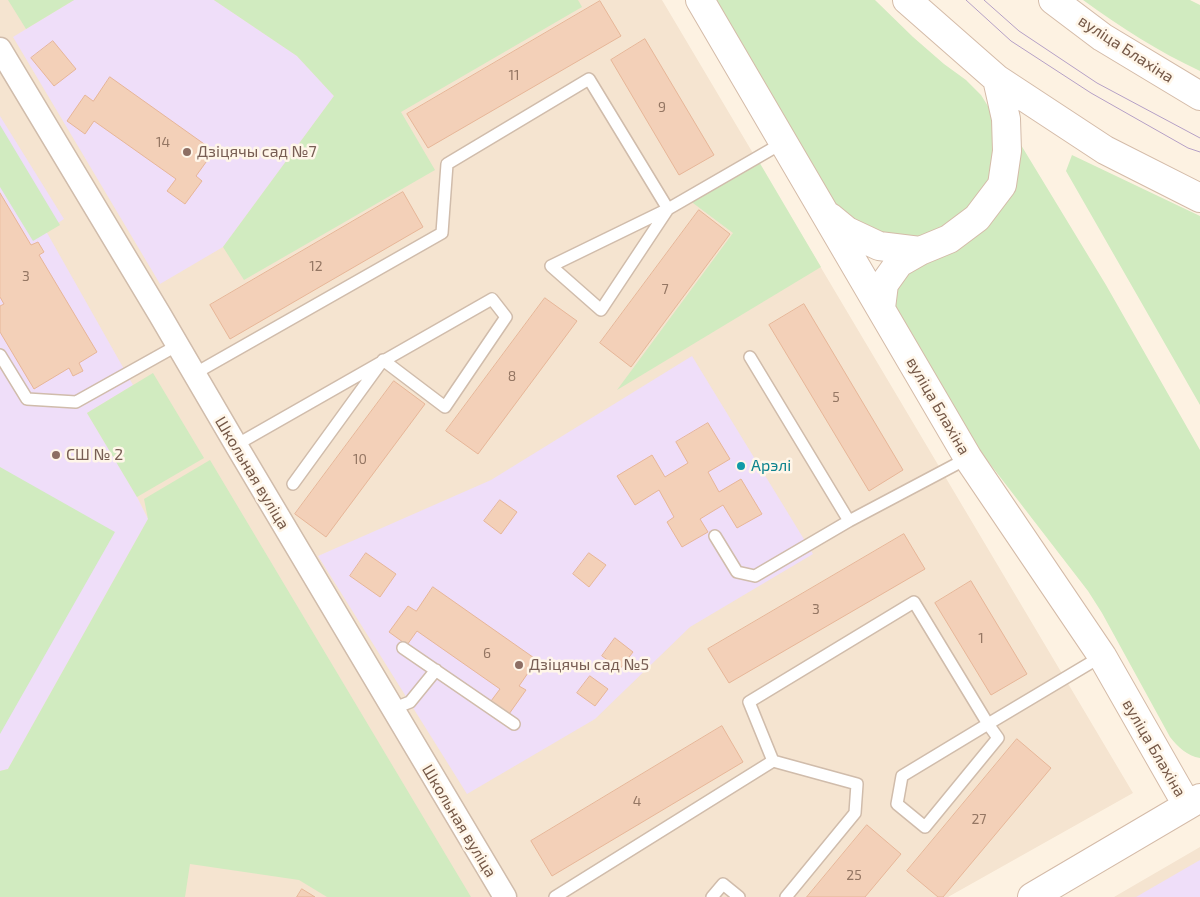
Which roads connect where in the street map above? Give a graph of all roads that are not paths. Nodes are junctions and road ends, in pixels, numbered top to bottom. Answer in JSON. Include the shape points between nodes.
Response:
{"nodes":[{"id":1,"x":700,"y":0,"type":"edge"},
{"id":2,"x":907,"y":0,"type":"edge"},
{"id":3,"x":1053,"y":0,"type":"edge"},
{"id":4,"x":0,"y":49,"type":"edge"},
{"id":5,"x":997,"y":79,"type":"junction"},
{"id":6,"x":1200,"y":96,"type":"edge"},
{"id":7,"x":784,"y":142,"type":"junction"},
{"id":8,"x":1200,"y":198,"type":"edge"},
{"id":9,"x":668,"y":209,"type":"junction"},
{"id":10,"x":822,"y":211,"type":"junction"},
{"id":11,"x":920,"y":251,"type":"junction"},
{"id":12,"x":881,"y":308,"type":"junction"},
{"id":13,"x":178,"y":345,"type":"junction"},
{"id":14,"x":0,"y":355,"type":"edge"},
{"id":15,"x":750,"y":357,"type":"dead end"},
{"id":16,"x":384,"y":360,"type":"junction"},
{"id":17,"x":194,"y":374,"type":"junction"},
{"id":18,"x":236,"y":445,"type":"junction"},
{"id":19,"x":968,"y":458,"type":"junction"},
{"id":20,"x":293,"y":484,"type":"dead end"},
{"id":21,"x":850,"y":521,"type":"junction"},
{"id":22,"x":715,"y":536,"type":"dead end"},
{"id":23,"x":404,"y":648,"type":"dead end"},
{"id":24,"x":1102,"y":656,"type":"junction"},
{"id":25,"x":436,"y":670,"type":"junction"},
{"id":26,"x":392,"y":709,"type":"junction"},
{"id":27,"x":514,"y":724,"type":"dead end"},
{"id":28,"x":988,"y":724,"type":"junction"},
{"id":29,"x":772,"y":761,"type":"junction"},
{"id":30,"x":1193,"y":802,"type":"edge"},
{"id":31,"x":505,"y":897,"type":"edge"},
{"id":32,"x":554,"y":897,"type":"edge"},
{"id":33,"x":712,"y":897,"type":"edge"},
{"id":34,"x":740,"y":897,"type":"edge"},
{"id":35,"x":786,"y":897,"type":"edge"},
{"id":36,"x":1032,"y":897,"type":"edge"}],
"edges":[{"from":1,"to":7,"type":"main road","name":"вуліца Блахіна"},
{"from":2,"to":5,"type":"main road"},
{"from":3,"to":6,"type":"main road","name":"вуліца Блахіна","via":[[1102,37]]},
{"from":4,"to":13,"type":"street","name":"Школьная вуліца"},
{"from":5,"to":8,"type":"main road","via":[[1105,150]]},
{"from":5,"to":11,"type":"main road","via":[[1006,119],[1002,184],[977,218],[949,239]]},
{"from":7,"to":9,"type":"lane"},
{"from":7,"to":10,"type":"main road","name":"вуліца Блахіна"},
{"from":9,"to":9,"type":"lane","via":[[584,250],[551,266],[601,310]]},
{"from":9,"to":17,"type":"lane","via":[[589,79],[447,164],[442,233]]},
{"from":10,"to":11,"type":"main road","via":[[847,231],[879,246]]},
{"from":10,"to":12,"type":"main road","name":"вуліца Блахіна"},
{"from":11,"to":12,"type":"main road","via":[[899,263],[884,284]]},
{"from":12,"to":19,"type":"main road","name":"вуліца Блахіна"},
{"from":13,"to":14,"type":"lane","via":[[76,402],[27,399]]},
{"from":13,"to":17,"type":"street","name":"Школьная вуліца"},
{"from":15,"to":21,"type":"lane"},
{"from":16,"to":16,"type":"lane","via":[[492,300],[506,317],[445,407]]},
{"from":16,"to":18,"type":"lane"},
{"from":16,"to":20,"type":"lane"},
{"from":17,"to":18,"type":"street","name":"Школьная вуліца"},
{"from":18,"to":26,"type":"street","name":"Школьная вуліца"},
{"from":19,"to":21,"type":"lane"},
{"from":19,"to":24,"type":"main road","name":"вуліца Блахіна"},
{"from":21,"to":22,"type":"lane","via":[[755,576],[737,572]]},
{"from":23,"to":25,"type":"lane"},
{"from":24,"to":28,"type":"lane"},
{"from":24,"to":30,"type":"main road","name":"вуліца Блахіна"},
{"from":25,"to":26,"type":"lane","via":[[410,702]]},
{"from":25,"to":27,"type":"lane"},
{"from":26,"to":31,"type":"street","name":"Школьная вуліца"},
{"from":28,"to":28,"type":"lane","via":[[902,776],[897,804],[925,827],[998,738]]},
{"from":28,"to":29,"type":"lane","via":[[914,602],[749,702]]},
{"from":29,"to":32,"type":"lane"},
{"from":29,"to":35,"type":"lane","via":[[857,784],[855,813]]},
{"from":30,"to":36,"type":"main road"},
{"from":33,"to":34,"type":"lane","via":[[723,884]]}]}
